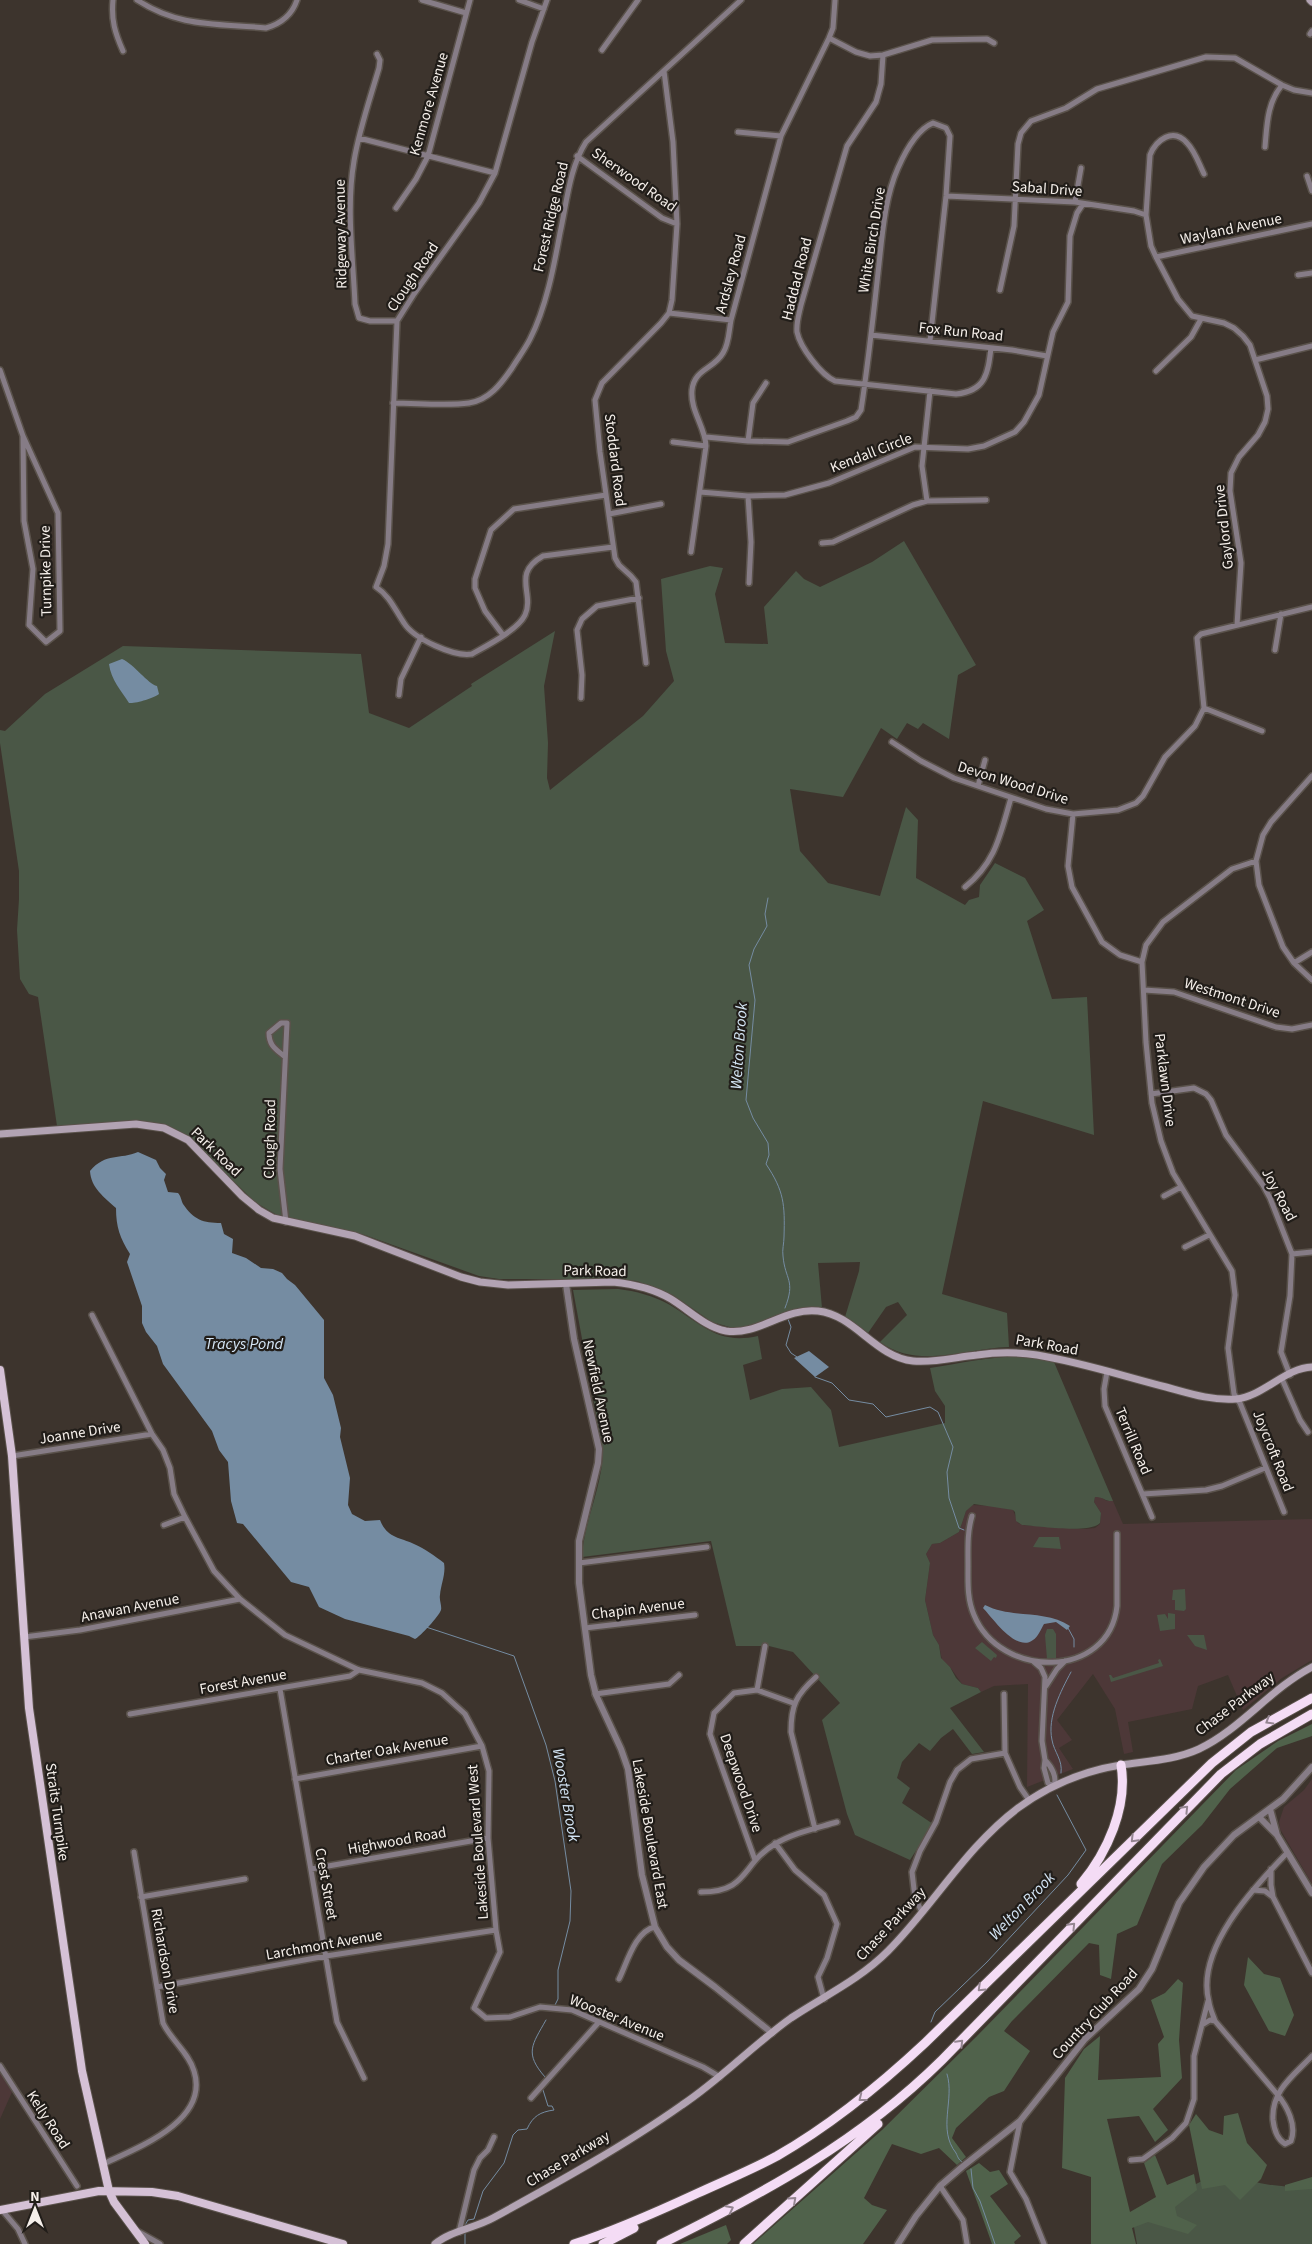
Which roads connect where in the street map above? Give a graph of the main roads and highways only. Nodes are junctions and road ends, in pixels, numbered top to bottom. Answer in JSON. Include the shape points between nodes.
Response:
{"nodes":[{"id":1,"x":0,"y":1134,"type":"edge"},
{"id":2,"x":1312,"y":1367,"type":"edge"},
{"id":3,"x":0,"y":1370,"type":"edge"},
{"id":4,"x":1312,"y":1667,"type":"edge"},
{"id":5,"x":1312,"y":1698,"type":"edge"},
{"id":6,"x":1312,"y":1714,"type":"edge"},
{"id":7,"x":1121,"y":1765,"type":"junction"},
{"id":8,"x":1016,"y":1954,"type":"junction"},
{"id":9,"x":942,"y":2060,"type":"junction"},
{"id":10,"x":728,"y":2179,"type":"junction"},
{"id":11,"x":108,"y":2191,"type":"junction"},
{"id":12,"x":1,"y":2210,"type":"edge"},
{"id":13,"x":144,"y":2244,"type":"edge"},
{"id":14,"x":342,"y":2244,"type":"edge"},
{"id":15,"x":435,"y":2244,"type":"edge"},
{"id":16,"x":574,"y":2244,"type":"edge"},
{"id":17,"x":603,"y":2244,"type":"edge"},
{"id":18,"x":661,"y":2244,"type":"edge"},
{"id":19,"x":744,"y":2244,"type":"edge"}],
"edges":[{"from":1,"to":2,"type":"main road","name":"Park Road","via":[[136,1124],[164,1128],[188,1140],[259,1210],[286,1222],[354,1236],[480,1282],[508,1285],[614,1282],[644,1288],[669,1298],[712,1327],[728,1331],[749,1328],[792,1313],[819,1311],[844,1320],[876,1345],[904,1359],[942,1360],[1018,1353],[1058,1359],[1209,1398],[1238,1399]]},
{"from":3,"to":11,"type":"main road","name":"Straits Turnpike","via":[[12,1456],[29,1708],[44,1825],[82,2071]]},
{"from":4,"to":7,"type":"main road","name":"Chase Parkway","via":[[1279,1688],[1224,1734],[1197,1750]]},
{"from":5,"to":8,"type":"highway","one_way":true,"via":[[1265,1723],[1224,1752]]},
{"from":9,"to":6,"type":"highway","one_way":true,"via":[[1215,1780],[1266,1740]]},
{"from":7,"to":8,"type":"highway","via":[[1123,1783],[1118,1812],[1099,1858],[1082,1882]]},
{"from":7,"to":15,"type":"main road","name":"Chase Parkway","via":[[1089,1772],[1029,1800],[987,1836],[872,1966],[791,2019],[720,2077],[654,2124],[504,2212]]},
{"from":8,"to":10,"type":"highway","one_way":true,"via":[[858,2102],[796,2145]]},
{"from":18,"to":9,"type":"highway","one_way":true,"via":[[771,2188],[826,2155],[878,2118]]},
{"from":19,"to":9,"type":"highway","one_way":true,"via":[[900,2104]]},
{"from":10,"to":16,"type":"highway","via":[[634,2223]]},
{"from":10,"to":17,"type":"highway"},
{"from":11,"to":12,"type":"main road"},
{"from":11,"to":13,"type":"main road","name":"Straits Turnpike"},
{"from":11,"to":14,"type":"main road","via":[[161,2194],[204,2203]]}]}
